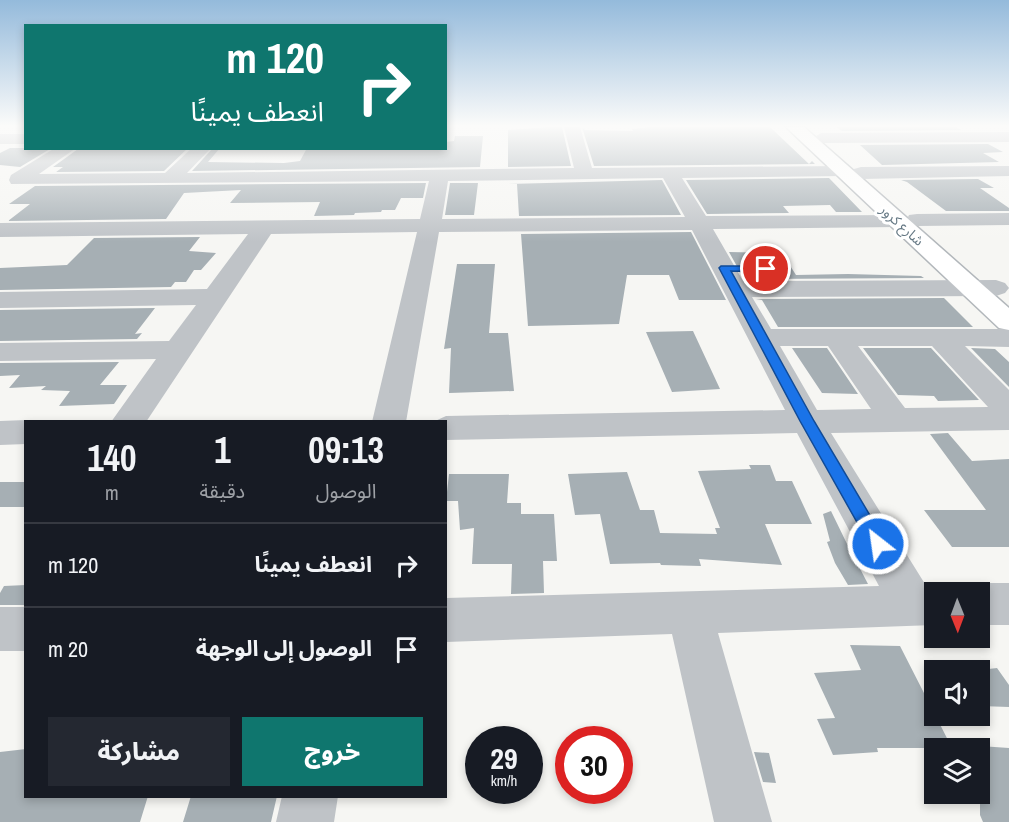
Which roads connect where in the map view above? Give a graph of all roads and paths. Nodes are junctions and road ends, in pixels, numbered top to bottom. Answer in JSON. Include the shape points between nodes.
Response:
{"nodes":[{"id":1,"x":44,"y":165,"type":"edge"},
{"id":2,"x":188,"y":165,"type":"edge"},
{"id":3,"x":385,"y":165,"type":"edge"},
{"id":4,"x":583,"y":165,"type":"edge"},
{"id":5,"x":845,"y":165,"type":"edge"},
{"id":6,"x":0,"y":171,"type":"edge"},
{"id":7,"x":1009,"y":171,"type":"edge"},
{"id":8,"x":852,"y":172,"type":"junction"},
{"id":9,"x":669,"y":173,"type":"junction"},
{"id":10,"x":585,"y":174,"type":"junction"},
{"id":11,"x":24,"y":175,"type":"junction"},
{"id":12,"x":440,"y":175,"type":"junction"},
{"id":13,"x":381,"y":176,"type":"junction"},
{"id":14,"x":233,"y":177,"type":"junction"},
{"id":15,"x":170,"y":178,"type":"junction"},
{"id":16,"x":0,"y":190,"type":"edge"},
{"id":17,"x":219,"y":194,"type":"dead end"},
{"id":18,"x":204,"y":210,"type":"dead end"},
{"id":19,"x":1009,"y":219,"type":"edge"},
{"id":20,"x":908,"y":221,"type":"junction"},
{"id":21,"x":699,"y":223,"type":"junction"},
{"id":22,"x":429,"y":224,"type":"junction"},
{"id":23,"x":265,"y":226,"type":"junction"},
{"id":24,"x":190,"y":227,"type":"junction"},
{"id":25,"x":0,"y":230,"type":"edge"},
{"id":26,"x":855,"y":269,"type":"junction"},
{"id":27,"x":729,"y":279,"type":"junction"},
{"id":28,"x":799,"y":282,"type":"junction"},
{"id":29,"x":981,"y":283,"type":"edge"},
{"id":30,"x":875,"y":289,"type":"junction"},
{"id":31,"x":213,"y":297,"type":"junction"},
{"id":32,"x":0,"y":300,"type":"edge"},
{"id":33,"x":1009,"y":322,"type":"edge"},
{"id":34,"x":760,"y":337,"type":"junction"},
{"id":35,"x":839,"y":337,"type":"junction"},
{"id":36,"x":931,"y":338,"type":"junction"},
{"id":37,"x":1009,"y":338,"type":"edge"},
{"id":38,"x":177,"y":350,"type":"junction"},
{"id":39,"x":0,"y":352,"type":"edge"},
{"id":40,"x":1009,"y":409,"type":"edge"},
{"id":41,"x":1009,"y":418,"type":"edge"},
{"id":42,"x":129,"y":420,"type":"edge"},
{"id":43,"x":389,"y":420,"type":"edge"},
{"id":44,"x":896,"y":420,"type":"junction"},
{"id":45,"x":807,"y":421,"type":"junction"},
{"id":46,"x":447,"y":428,"type":"edge"},
{"id":47,"x":990,"y":604,"type":"edge"},
{"id":48,"x":1009,"y":604,"type":"edge"},
{"id":49,"x":924,"y":605,"type":"edge"},
{"id":50,"x":690,"y":613,"type":"junction"},
{"id":51,"x":447,"y":620,"type":"edge"},
{"id":52,"x":0,"y":629,"type":"edge"},
{"id":53,"x":24,"y":629,"type":"edge"},
{"id":54,"x":310,"y":798,"type":"edge"},
{"id":55,"x":305,"y":822,"type":"edge"},
{"id":56,"x":742,"y":822,"type":"edge"}],
"edges":[{"from":1,"to":11,"type":"street"},
{"from":2,"to":15,"type":"street"},
{"from":3,"to":13,"type":"street"},
{"from":4,"to":10,"type":"street"},
{"from":5,"to":8,"type":"main road","name":"شارع كرور"},
{"from":6,"to":11,"type":"street"},
{"from":7,"to":8,"type":"street"},
{"from":8,"to":9,"type":"street"},
{"from":8,"to":20,"type":"main road","name":"شارع كرور"},
{"from":9,"to":10,"type":"street"},
{"from":9,"to":21,"type":"street"},
{"from":10,"to":12,"type":"street"},
{"from":11,"to":15,"type":"street"},
{"from":11,"to":16,"type":"street"},
{"from":12,"to":13,"type":"street"},
{"from":12,"to":22,"type":"street"},
{"from":13,"to":14,"type":"street"},
{"from":14,"to":15,"type":"street"},
{"from":14,"to":17,"type":"street"},
{"from":18,"to":24,"type":"street"},
{"from":19,"to":20,"type":"street"},
{"from":20,"to":21,"type":"street"},
{"from":20,"to":29,"type":"main road","name":"شارع كرور"},
{"from":21,"to":22,"type":"street"},
{"from":21,"to":27,"type":"street"},
{"from":22,"to":23,"type":"street"},
{"from":22,"to":43,"type":"street"},
{"from":23,"to":24,"type":"street"},
{"from":23,"to":31,"type":"street"},
{"from":24,"to":25,"type":"street"},
{"from":26,"to":28,"type":"street"},
{"from":26,"to":29,"type":"street"},
{"from":26,"to":30,"type":"street"},
{"from":27,"to":28,"type":"street"},
{"from":27,"to":34,"type":"street"},
{"from":28,"to":30,"type":"street"},
{"from":28,"to":35,"type":"street"},
{"from":29,"to":30,"type":"street"},
{"from":29,"to":33,"type":"main road","name":"شارع كرور"},
{"from":30,"to":36,"type":"street"},
{"from":31,"to":32,"type":"street"},
{"from":31,"to":38,"type":"street"},
{"from":34,"to":35,"type":"street"},
{"from":34,"to":45,"type":"street"},
{"from":35,"to":36,"type":"street"},
{"from":35,"to":44,"type":"street"},
{"from":36,"to":37,"type":"street"},
{"from":36,"to":40,"type":"street"},
{"from":38,"to":39,"type":"street"},
{"from":38,"to":42,"type":"street"},
{"from":41,"to":44,"type":"street"},
{"from":44,"to":45,"type":"street"},
{"from":45,"to":46,"type":"street"},
{"from":45,"to":49,"type":"street"},
{"from":47,"to":48,"type":"street"},
{"from":49,"to":50,"type":"street"},
{"from":50,"to":51,"type":"street"},
{"from":50,"to":56,"type":"street"},
{"from":52,"to":53,"type":"street"},
{"from":54,"to":55,"type":"street"}]}
